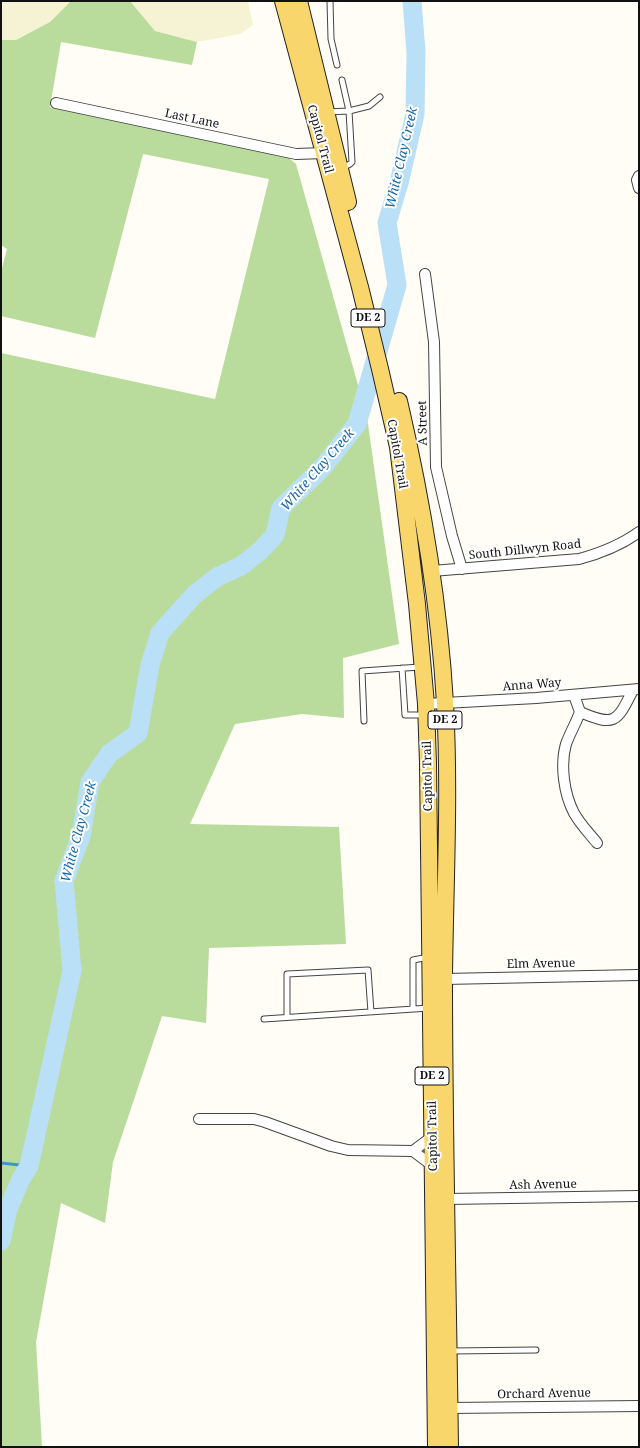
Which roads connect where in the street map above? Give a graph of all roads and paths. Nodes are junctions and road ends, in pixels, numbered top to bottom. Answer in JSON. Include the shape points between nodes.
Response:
{"nodes":[{"id":1,"x":283,"y":1,"type":"edge"},
{"id":2,"x":299,"y":1,"type":"edge"},
{"id":3,"x":330,"y":1,"type":"edge"},
{"id":4,"x":337,"y":65,"type":"dead end"},
{"id":5,"x":342,"y":80,"type":"dead end"},
{"id":6,"x":380,"y":97,"type":"dead end"},
{"id":7,"x":56,"y":103,"type":"dead end"},
{"id":8,"x":349,"y":110,"type":"junction"},
{"id":9,"x":326,"y":113,"type":"junction"},
{"id":10,"x":324,"y":153,"type":"junction"},
{"id":11,"x":340,"y":169,"type":"junction"},
{"id":12,"x":639,"y":176,"type":"edge"},
{"id":13,"x":339,"y":187,"type":"junction"},
{"id":14,"x":639,"y":188,"type":"edge"},
{"id":15,"x":425,"y":274,"type":"dead end"},
{"id":16,"x":403,"y":446,"type":"junction"},
{"id":17,"x":639,"y":532,"type":"edge"},
{"id":18,"x":462,"y":569,"type":"junction"},
{"id":19,"x":432,"y":571,"type":"junction"},
{"id":20,"x":423,"y":667,"type":"junction"},
{"id":21,"x":402,"y":668,"type":"junction"},
{"id":22,"x":636,"y":690,"type":"edge"},
{"id":23,"x":574,"y":695,"type":"junction"},
{"id":24,"x":445,"y":703,"type":"junction"},
{"id":25,"x":426,"y":710,"type":"junction"},
{"id":26,"x":580,"y":712,"type":"junction"},
{"id":27,"x":364,"y":721,"type":"dead end"},
{"id":28,"x":597,"y":843,"type":"dead end"},
{"id":29,"x":431,"y":956,"type":"junction"},
{"id":30,"x":639,"y":975,"type":"edge"},
{"id":31,"x":444,"y":978,"type":"junction"},
{"id":32,"x":432,"y":1008,"type":"junction"},
{"id":33,"x":413,"y":1009,"type":"junction"},
{"id":34,"x":371,"y":1012,"type":"junction"},
{"id":35,"x":287,"y":1017,"type":"junction"},
{"id":36,"x":264,"y":1018,"type":"dead end"},
{"id":37,"x":200,"y":1119,"type":"dead end"},
{"id":38,"x":433,"y":1136,"type":"junction"},
{"id":39,"x":413,"y":1151,"type":"junction"},
{"id":40,"x":433,"y":1166,"type":"junction"},
{"id":41,"x":639,"y":1196,"type":"edge"},
{"id":42,"x":447,"y":1199,"type":"junction"},
{"id":43,"x":536,"y":1350,"type":"dead end"},
{"id":44,"x":449,"y":1351,"type":"junction"},
{"id":45,"x":639,"y":1406,"type":"edge"},
{"id":46,"x":449,"y":1408,"type":"junction"},
{"id":47,"x":436,"y":1447,"type":"edge"},
{"id":48,"x":450,"y":1447,"type":"edge"}],
"edges":[{"from":1,"to":10,"type":"main road","name":"Capitol Trail","number":"DE 2"},
{"from":2,"to":9,"type":"main road","name":"Capitol Trail","number":"DE 2"},
{"from":3,"to":4,"type":"lane","via":[[331,39]]},
{"from":5,"to":8,"type":"lane"},
{"from":6,"to":8,"type":"lane","via":[[369,106]]},
{"from":7,"to":10,"type":"street","name":"Last Lane","via":[[296,154]]},
{"from":8,"to":9,"type":"lane"},
{"from":8,"to":11,"type":"lane","via":[[352,162]]},
{"from":9,"to":11,"type":"main road","name":"Capitol Trail","number":"DE 2"},
{"from":10,"to":13,"type":"main road","name":"Capitol Trail","number":"DE 2"},
{"from":11,"to":13,"type":"main road","name":"Capitol Trail","number":"DE 2"},
{"from":12,"to":14,"type":"street"},
{"from":13,"to":16,"type":"main road","name":"Capitol Trail","number":"DE 2","via":[[388,357]]},
{"from":15,"to":18,"type":"street","name":"A Street","via":[[434,342],[436,467]]},
{"from":16,"to":19,"type":"main road","name":"Capitol Trail","number":"DE 2"},
{"from":16,"to":20,"type":"main road","name":"Capitol Trail","number":"DE 2"},
{"from":17,"to":18,"type":"street","name":"South Dillwyn Road","via":[[617,545],[579,559]]},
{"from":18,"to":19,"type":"street","name":"South Dillwyn Road"},
{"from":19,"to":24,"type":"main road","name":"Capitol Trail","number":"DE 2"},
{"from":20,"to":21,"type":"lane"},
{"from":20,"to":25,"type":"main road","name":"Capitol Trail","number":"DE 2"},
{"from":21,"to":25,"type":"lane","via":[[405,715]]},
{"from":21,"to":27,"type":"lane","via":[[362,671]]},
{"from":22,"to":23,"type":"street","name":"Anna Way"},
{"from":22,"to":26,"type":"street","via":[[618,716],[612,720],[598,720]]},
{"from":23,"to":24,"type":"street","name":"Anna Way"},
{"from":23,"to":26,"type":"street"},
{"from":24,"to":25,"type":"street","name":"Anna Way"},
{"from":24,"to":31,"type":"main road","name":"Capitol Trail","number":"DE 2","via":[[447,819]]},
{"from":25,"to":29,"type":"main road","name":"Capitol Trail","number":"DE 2"},
{"from":26,"to":28,"type":"street","via":[[566,744],[564,778],[574,813]]},
{"from":29,"to":32,"type":"main road","name":"Capitol Trail","number":"DE 2"},
{"from":29,"to":33,"type":"lane","via":[[413,960]]},
{"from":30,"to":31,"type":"street","name":"Elm Avenue"},
{"from":31,"to":42,"type":"main road","name":"Capitol Trail","number":"DE 2"},
{"from":32,"to":33,"type":"lane"},
{"from":32,"to":38,"type":"main road","name":"Capitol Trail","number":"DE 2"},
{"from":33,"to":34,"type":"lane"},
{"from":34,"to":35,"type":"lane"},
{"from":34,"to":35,"type":"lane","via":[[368,970],[287,974]]},
{"from":35,"to":36,"type":"lane"},
{"from":37,"to":39,"type":"street","via":[[254,1119],[344,1149]]},
{"from":38,"to":39,"type":"street"},
{"from":38,"to":40,"type":"main road","name":"Capitol Trail","number":"DE 2"},
{"from":39,"to":40,"type":"street"},
{"from":40,"to":47,"type":"main road","name":"Capitol Trail","number":"DE 2"},
{"from":41,"to":42,"type":"street","name":"Ash Avenue"},
{"from":42,"to":44,"type":"main road","name":"Capitol Trail","number":"DE 2"},
{"from":43,"to":44,"type":"lane"},
{"from":44,"to":46,"type":"main road","name":"Capitol Trail","number":"DE 2"},
{"from":45,"to":46,"type":"street","name":"Orchard Avenue"},
{"from":46,"to":48,"type":"main road","name":"Capitol Trail","number":"DE 2"}]}
